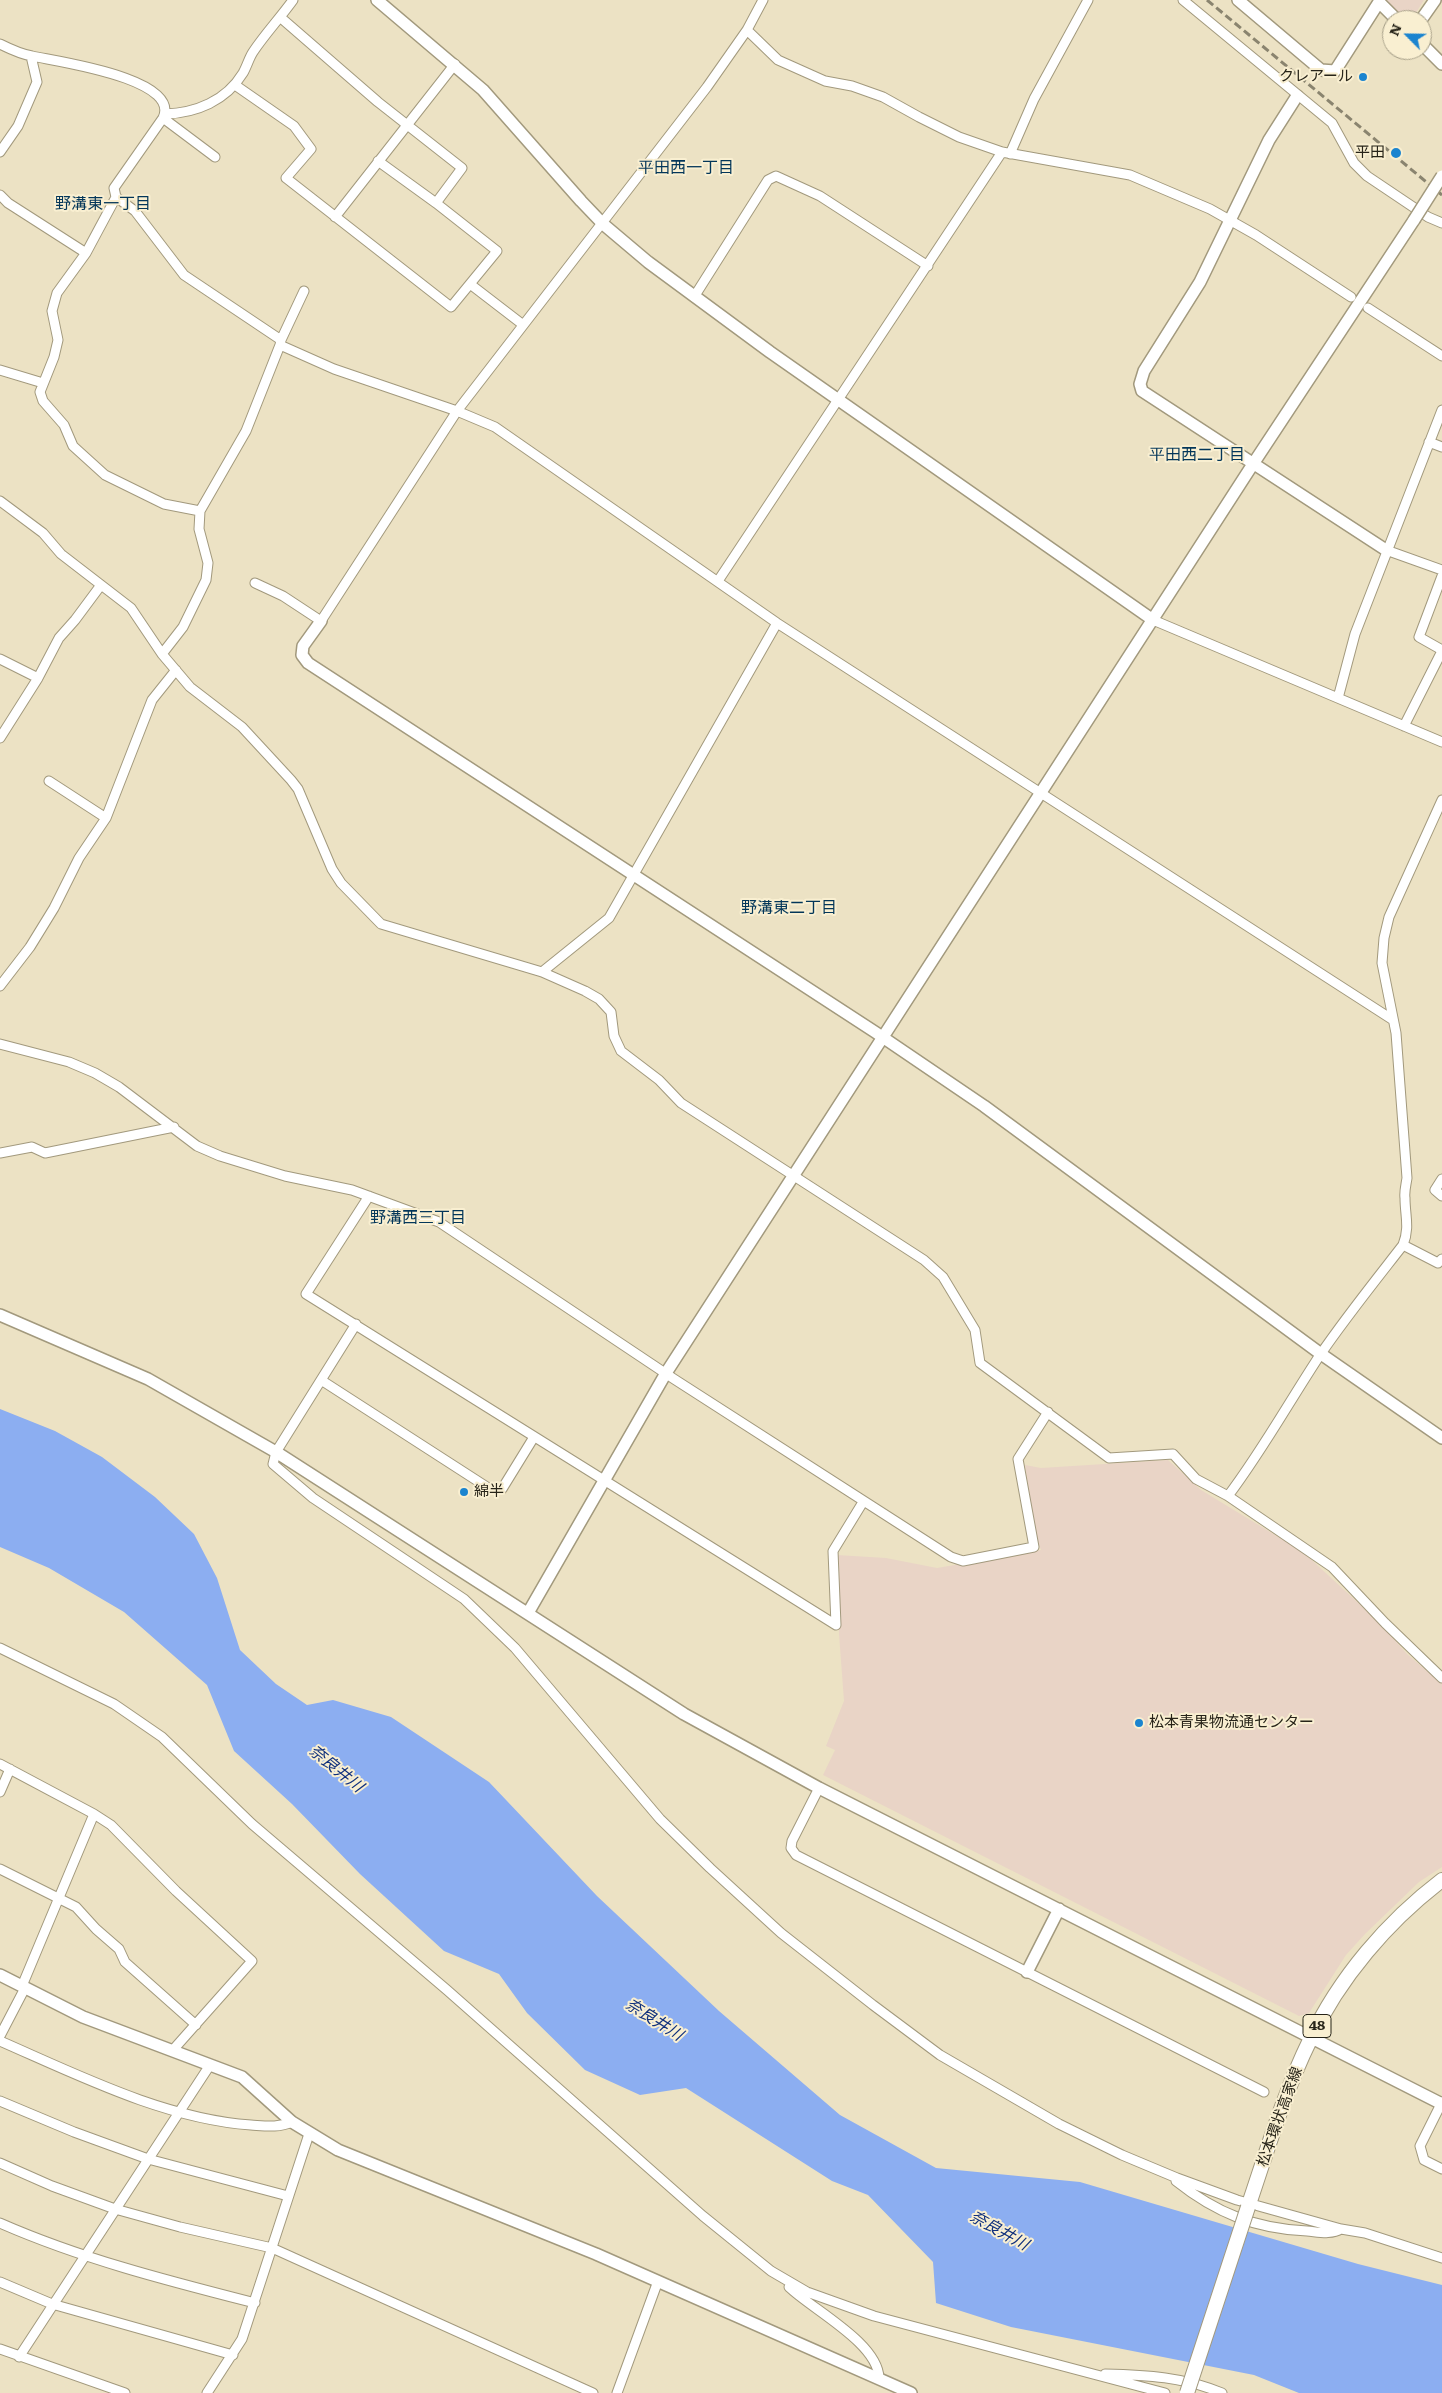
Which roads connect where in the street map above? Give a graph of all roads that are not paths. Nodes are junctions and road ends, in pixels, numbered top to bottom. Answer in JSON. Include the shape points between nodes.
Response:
{"nodes":[{"id":1,"x":293,"y":0,"type":"edge"},
{"id":2,"x":377,"y":0,"type":"edge"},
{"id":3,"x":1088,"y":0,"type":"edge"},
{"id":4,"x":1183,"y":0,"type":"edge"},
{"id":5,"x":1238,"y":0,"type":"edge"},
{"id":6,"x":761,"y":1,"type":"edge"},
{"id":7,"x":1378,"y":1,"type":"edge"},
{"id":8,"x":1387,"y":10,"type":"edge"},
{"id":9,"x":280,"y":17,"type":"junction"},
{"id":10,"x":747,"y":30,"type":"junction"},
{"id":11,"x":0,"y":44,"type":"edge"},
{"id":12,"x":1432,"y":54,"type":"edge"},
{"id":13,"x":31,"y":56,"type":"junction"},
{"id":14,"x":455,"y":64,"type":"junction"},
{"id":15,"x":1442,"y":64,"type":"edge"},
{"id":16,"x":235,"y":85,"type":"junction"},
{"id":17,"x":1297,"y":96,"type":"junction"},
{"id":18,"x":164,"y":116,"type":"junction"},
{"id":19,"x":407,"y":124,"type":"junction"},
{"id":20,"x":0,"y":152,"type":"edge"},
{"id":21,"x":1006,"y":153,"type":"junction"},
{"id":22,"x":215,"y":157,"type":"dead end"},
{"id":23,"x":378,"y":161,"type":"junction"},
{"id":24,"x":1442,"y":176,"type":"edge"},
{"id":25,"x":0,"y":195,"type":"edge"},
{"id":26,"x":116,"y":197,"type":"junction"},
{"id":27,"x":436,"y":203,"type":"junction"},
{"id":28,"x":334,"y":217,"type":"junction"},
{"id":29,"x":1230,"y":219,"type":"junction"},
{"id":30,"x":1442,"y":223,"type":"edge"},
{"id":31,"x":604,"y":224,"type":"junction"},
{"id":32,"x":86,"y":253,"type":"junction"},
{"id":33,"x":928,"y":266,"type":"junction"},
{"id":34,"x":470,"y":284,"type":"junction"},
{"id":35,"x":304,"y":291,"type":"dead end"},
{"id":36,"x":694,"y":297,"type":"junction"},
{"id":37,"x":1351,"y":297,"type":"dead end"},
{"id":38,"x":1368,"y":308,"type":"dead end"},
{"id":39,"x":522,"y":324,"type":"junction"},
{"id":40,"x":280,"y":343,"type":"junction"},
{"id":41,"x":1442,"y":356,"type":"edge"},
{"id":42,"x":0,"y":370,"type":"edge"},
{"id":43,"x":43,"y":383,"type":"junction"},
{"id":44,"x":839,"y":400,"type":"junction"},
{"id":45,"x":1442,"y":410,"type":"edge"},
{"id":46,"x":457,"y":411,"type":"junction"},
{"id":47,"x":1429,"y":442,"type":"junction"},
{"id":48,"x":1442,"y":447,"type":"edge"},
{"id":49,"x":1253,"y":464,"type":"junction"},
{"id":50,"x":0,"y":501,"type":"edge"},
{"id":51,"x":200,"y":511,"type":"junction"},
{"id":52,"x":1386,"y":550,"type":"junction"},
{"id":53,"x":1442,"y":570,"type":"edge"},
{"id":54,"x":1442,"y":576,"type":"edge"},
{"id":55,"x":718,"y":581,"type":"junction"},
{"id":56,"x":255,"y":583,"type":"dead end"},
{"id":57,"x":101,"y":585,"type":"junction"},
{"id":58,"x":1153,"y":620,"type":"junction"},
{"id":59,"x":321,"y":621,"type":"junction"},
{"id":60,"x":777,"y":623,"type":"junction"},
{"id":61,"x":1442,"y":651,"type":"edge"},
{"id":62,"x":162,"y":654,"type":"junction"},
{"id":63,"x":0,"y":658,"type":"edge"},
{"id":64,"x":176,"y":670,"type":"junction"},
{"id":65,"x":38,"y":678,"type":"junction"},
{"id":66,"x":1338,"y":698,"type":"junction"},
{"id":67,"x":1404,"y":726,"type":"junction"},
{"id":68,"x":0,"y":738,"type":"edge"},
{"id":69,"x":1442,"y":742,"type":"edge"},
{"id":70,"x":49,"y":781,"type":"dead end"},
{"id":71,"x":1040,"y":793,"type":"junction"},
{"id":72,"x":1442,"y":800,"type":"edge"},
{"id":73,"x":106,"y":818,"type":"junction"},
{"id":74,"x":634,"y":875,"type":"junction"},
{"id":75,"x":542,"y":972,"type":"junction"},
{"id":76,"x":0,"y":986,"type":"edge"},
{"id":77,"x":1393,"y":1020,"type":"junction"},
{"id":78,"x":884,"y":1038,"type":"junction"},
{"id":79,"x":0,"y":1044,"type":"edge"},
{"id":80,"x":174,"y":1127,"type":"junction"},
{"id":81,"x":0,"y":1153,"type":"edge"},
{"id":82,"x":794,"y":1176,"type":"junction"},
{"id":83,"x":1442,"y":1179,"type":"edge"},
{"id":84,"x":368,"y":1196,"type":"junction"},
{"id":85,"x":1442,"y":1196,"type":"edge"},
{"id":86,"x":1403,"y":1244,"type":"junction"},
{"id":87,"x":1442,"y":1259,"type":"edge"},
{"id":88,"x":0,"y":1315,"type":"edge"},
{"id":89,"x":356,"y":1324,"type":"junction"},
{"id":90,"x":1322,"y":1354,"type":"junction"},
{"id":91,"x":666,"y":1373,"type":"junction"},
{"id":92,"x":321,"y":1380,"type":"junction"},
{"id":93,"x":1048,"y":1412,"type":"junction"},
{"id":94,"x":534,"y":1436,"type":"junction"},
{"id":95,"x":1442,"y":1438,"type":"edge"},
{"id":96,"x":276,"y":1452,"type":"junction"},
{"id":97,"x":604,"y":1480,"type":"junction"},
{"id":98,"x":1228,"y":1496,"type":"junction"},
{"id":99,"x":863,"y":1502,"type":"junction"},
{"id":100,"x":528,"y":1614,"type":"junction"},
{"id":101,"x":0,"y":1648,"type":"edge"},
{"id":102,"x":1442,"y":1678,"type":"edge"},
{"id":103,"x":0,"y":1764,"type":"edge"},
{"id":104,"x":10,"y":1769,"type":"junction"},
{"id":105,"x":819,"y":1788,"type":"junction"},
{"id":106,"x":0,"y":1792,"type":"edge"},
{"id":107,"x":94,"y":1814,"type":"junction"},
{"id":108,"x":0,"y":1869,"type":"edge"},
{"id":109,"x":1442,"y":1880,"type":"edge"},
{"id":110,"x":59,"y":1899,"type":"junction"},
{"id":111,"x":1059,"y":1909,"type":"junction"},
{"id":112,"x":1027,"y":1972,"type":"junction"},
{"id":113,"x":0,"y":1975,"type":"edge"},
{"id":114,"x":24,"y":1987,"type":"junction"},
{"id":115,"x":196,"y":2025,"type":"junction"},
{"id":116,"x":0,"y":2036,"type":"edge"},
{"id":117,"x":1310,"y":2038,"type":"junction"},
{"id":118,"x":0,"y":2041,"type":"edge"},
{"id":119,"x":172,"y":2051,"type":"junction"},
{"id":120,"x":210,"y":2065,"type":"junction"},
{"id":121,"x":1264,"y":2092,"type":"dead end"},
{"id":122,"x":0,"y":2101,"type":"edge"},
{"id":123,"x":1442,"y":2103,"type":"edge"},
{"id":124,"x":178,"y":2113,"type":"junction"},
{"id":125,"x":292,"y":2122,"type":"junction"},
{"id":126,"x":309,"y":2134,"type":"junction"},
{"id":127,"x":148,"y":2159,"type":"junction"},
{"id":128,"x":0,"y":2163,"type":"edge"},
{"id":129,"x":1442,"y":2169,"type":"edge"},
{"id":130,"x":1168,"y":2174,"type":"junction"},
{"id":131,"x":288,"y":2196,"type":"junction"},
{"id":132,"x":1249,"y":2205,"type":"junction"},
{"id":133,"x":115,"y":2209,"type":"junction"},
{"id":134,"x":0,"y":2223,"type":"edge"},
{"id":135,"x":1341,"y":2229,"type":"junction"},
{"id":136,"x":272,"y":2248,"type":"junction"},
{"id":137,"x":84,"y":2256,"type":"junction"},
{"id":138,"x":1442,"y":2258,"type":"edge"},
{"id":139,"x":782,"y":2280,"type":"junction"},
{"id":140,"x":658,"y":2281,"type":"junction"},
{"id":141,"x":0,"y":2282,"type":"edge"},
{"id":142,"x":255,"y":2302,"type":"junction"},
{"id":143,"x":52,"y":2304,"type":"junction"},
{"id":144,"x":0,"y":2349,"type":"edge"},
{"id":145,"x":233,"y":2355,"type":"junction"},
{"id":146,"x":19,"y":2357,"type":"junction"},
{"id":147,"x":1088,"y":2373,"type":"junction"},
{"id":148,"x":879,"y":2378,"type":"junction"},
{"id":149,"x":125,"y":2393,"type":"edge"},
{"id":150,"x":207,"y":2393,"type":"edge"},
{"id":151,"x":593,"y":2393,"type":"edge"},
{"id":152,"x":617,"y":2393,"type":"edge"},
{"id":153,"x":911,"y":2393,"type":"edge"},
{"id":154,"x":1164,"y":2393,"type":"edge"},
{"id":155,"x":1186,"y":2393,"type":"edge"},
{"id":156,"x":1222,"y":2393,"type":"edge"}],
"edges":[{"from":1,"to":9,"type":"street"},
{"from":2,"to":14,"type":"street"},
{"from":3,"to":21,"type":"street"},
{"from":4,"to":17,"type":"street"},
{"from":5,"to":7,"type":"street","via":[[1321,70],[1335,71]]},
{"from":6,"to":10,"type":"street"},
{"from":7,"to":8,"type":"street"},
{"from":9,"to":16,"type":"street","via":[[252,54]]},
{"from":9,"to":19,"type":"street"},
{"from":10,"to":21,"type":"street","via":[[778,60],[825,81],[883,97],[959,137]]},
{"from":10,"to":31,"type":"street"},
{"from":11,"to":13,"type":"street"},
{"from":12,"to":15,"type":"street"},
{"from":13,"to":18,"type":"street","via":[[106,70],[148,88],[162,102]]},
{"from":13,"to":20,"type":"street","via":[[37,82],[18,126]]},
{"from":14,"to":19,"type":"street"},
{"from":14,"to":31,"type":"street","via":[[483,90]]},
{"from":16,"to":18,"type":"street","via":[[205,106]]},
{"from":16,"to":28,"type":"street","via":[[294,126],[312,149],[286,178]]},
{"from":17,"to":29,"type":"street","via":[[1269,140]]},
{"from":17,"to":30,"type":"street","via":[[1332,123],[1354,163],[1367,176]]},
{"from":18,"to":22,"type":"street"},
{"from":18,"to":26,"type":"street","via":[[114,188]]},
{"from":19,"to":23,"type":"street"},
{"from":19,"to":27,"type":"street","via":[[462,168]]},
{"from":21,"to":29,"type":"street","via":[[1130,175]]},
{"from":21,"to":33,"type":"street"},
{"from":23,"to":27,"type":"street"},
{"from":23,"to":28,"type":"street"},
{"from":24,"to":49,"type":"street","bridge":true},
{"from":25,"to":32,"type":"street"},
{"from":26,"to":32,"type":"street"},
{"from":26,"to":40,"type":"street","via":[[135,211],[184,275]]},
{"from":27,"to":34,"type":"street","via":[[497,251]]},
{"from":28,"to":34,"type":"street","via":[[451,308]]},
{"from":29,"to":37,"type":"street"},
{"from":29,"to":49,"type":"street","via":[[1200,282],[1144,371],[1140,384],[1142,391]]},
{"from":31,"to":36,"type":"street"},
{"from":31,"to":39,"type":"street"},
{"from":32,"to":43,"type":"street","via":[[57,292],[52,311],[58,340]]},
{"from":33,"to":36,"type":"street","via":[[820,196],[776,176],[768,180]]},
{"from":33,"to":44,"type":"street"},
{"from":34,"to":39,"type":"street"},
{"from":35,"to":40,"type":"street"},
{"from":36,"to":44,"type":"street"},
{"from":38,"to":41,"type":"street"},
{"from":39,"to":46,"type":"street"},
{"from":40,"to":46,"type":"street","via":[[334,369]]},
{"from":40,"to":51,"type":"street","via":[[246,431]]},
{"from":42,"to":43,"type":"street"},
{"from":43,"to":51,"type":"street","via":[[40,392],[43,401],[64,425],[73,446],[105,475],[164,504]]},
{"from":44,"to":55,"type":"street"},
{"from":44,"to":58,"type":"street"},
{"from":45,"to":47,"type":"street"},
{"from":46,"to":55,"type":"street","via":[[495,427]]},
{"from":46,"to":59,"type":"street"},
{"from":47,"to":48,"type":"street"},
{"from":47,"to":52,"type":"street"},
{"from":49,"to":52,"type":"street"},
{"from":49,"to":58,"type":"street"},
{"from":50,"to":57,"type":"street","via":[[43,533],[61,554]]},
{"from":51,"to":62,"type":"street","via":[[199,529],[208,564],[206,580],[183,627]]},
{"from":52,"to":53,"type":"street"},
{"from":52,"to":66,"type":"street","via":[[1354,634]]},
{"from":54,"to":61,"type":"street","via":[[1419,637]]},
{"from":55,"to":60,"type":"street"},
{"from":56,"to":59,"type":"street","via":[[283,596]]},
{"from":57,"to":62,"type":"street","via":[[131,608]]},
{"from":57,"to":65,"type":"street","via":[[59,638]]},
{"from":58,"to":66,"type":"street"},
{"from":58,"to":71,"type":"street"},
{"from":59,"to":74,"type":"street","via":[[303,646],[302,655],[308,663]]},
{"from":60,"to":71,"type":"street"},
{"from":60,"to":74,"type":"street"},
{"from":61,"to":67,"type":"street"},
{"from":62,"to":64,"type":"street"},
{"from":63,"to":65,"type":"street"},
{"from":64,"to":73,"type":"street","via":[[152,700]]},
{"from":64,"to":75,"type":"street","via":[[190,687],[242,727],[291,780],[298,789],[336,876],[381,924]]},
{"from":65,"to":68,"type":"street"},
{"from":66,"to":67,"type":"street"},
{"from":67,"to":69,"type":"street"},
{"from":70,"to":73,"type":"street"},
{"from":71,"to":77,"type":"street"},
{"from":71,"to":78,"type":"street"},
{"from":72,"to":77,"type":"street","via":[[1389,917],[1384,938],[1382,963]]},
{"from":73,"to":76,"type":"street","via":[[79,858],[30,947]]},
{"from":74,"to":75,"type":"street","via":[[609,918]]},
{"from":74,"to":78,"type":"street"},
{"from":75,"to":82,"type":"street","via":[[599,999],[611,1012],[614,1036],[621,1051],[659,1080],[681,1103]]},
{"from":77,"to":86,"type":"street","via":[[1407,1178],[1404,1197],[1408,1222]]},
{"from":78,"to":82,"type":"street"},
{"from":78,"to":90,"type":"street","via":[[984,1106]]},
{"from":79,"to":80,"type":"street","via":[[69,1062],[95,1073]]},
{"from":80,"to":81,"type":"street","via":[[45,1153],[32,1147]]},
{"from":80,"to":84,"type":"street","via":[[197,1146],[220,1156]]},
{"from":82,"to":91,"type":"street"},
{"from":82,"to":93,"type":"street","via":[[924,1260],[943,1277],[975,1330],[980,1363]]},
{"from":83,"to":85,"type":"street","via":[[1435,1190]]},
{"from":84,"to":89,"type":"street","via":[[306,1294]]},
{"from":84,"to":91,"type":"street","via":[[439,1222]]},
{"from":86,"to":87,"type":"street","via":[[1438,1263]]},
{"from":86,"to":90,"type":"street"},
{"from":88,"to":96,"type":"street","via":[[148,1379]]},
{"from":89,"to":92,"type":"street"},
{"from":89,"to":94,"type":"street"},
{"from":90,"to":95,"type":"street"},
{"from":90,"to":98,"type":"street","via":[[1256,1459]]},
{"from":91,"to":97,"type":"street"},
{"from":91,"to":99,"type":"street"},
{"from":92,"to":94,"type":"street","via":[[490,1489],[502,1489]]},
{"from":92,"to":96,"type":"street"},
{"from":93,"to":98,"type":"street","via":[[1109,1458],[1173,1454],[1196,1479]]},
{"from":93,"to":99,"type":"street","via":[[1018,1459],[1034,1547],[963,1561],[951,1557]]},
{"from":94,"to":97,"type":"street"},
{"from":96,"to":100,"type":"street"},
{"from":96,"to":130,"type":"street","via":[[274,1464],[312,1498],[464,1599],[509,1642],[561,1700],[660,1819],[781,1933],[940,2055],[1060,2124]]},
{"from":97,"to":99,"type":"street","via":[[836,1625],[833,1551]]},
{"from":97,"to":100,"type":"street"},
{"from":98,"to":102,"type":"street","via":[[1332,1567]]},
{"from":100,"to":105,"type":"street","via":[[684,1714]]},
{"from":101,"to":139,"type":"street","via":[[114,1704],[162,1737],[252,1824],[454,1996],[703,2216]]},
{"from":103,"to":104,"type":"street"},
{"from":104,"to":106,"type":"street"},
{"from":104,"to":107,"type":"street"},
{"from":105,"to":111,"type":"street"},
{"from":105,"to":112,"type":"street","via":[[792,1841],[791,1848],[796,1855]]},
{"from":107,"to":110,"type":"street"},
{"from":107,"to":115,"type":"street","via":[[111,1825],[252,1961]]},
{"from":108,"to":110,"type":"street"},
{"from":109,"to":117,"type":"main road","name":"松本環状高家線","number":"48","via":[[1374,1945],[1330,2003]]},
{"from":110,"to":114,"type":"street"},
{"from":110,"to":115,"type":"street","via":[[76,1907],[120,1949],[125,1962]]},
{"from":111,"to":112,"type":"street"},
{"from":111,"to":117,"type":"street"},
{"from":112,"to":121,"type":"street"},
{"from":113,"to":114,"type":"street"},
{"from":114,"to":116,"type":"street"},
{"from":114,"to":119,"type":"street","via":[[83,2017]]},
{"from":115,"to":119,"type":"street"},
{"from":117,"to":123,"type":"street"},
{"from":117,"to":132,"type":"main road","name":"松本環状高家線","number":"48"},
{"from":118,"to":124,"type":"street"},
{"from":119,"to":120,"type":"street"},
{"from":120,"to":124,"type":"street"},
{"from":120,"to":125,"type":"street","via":[[251,2083]]},
{"from":122,"to":127,"type":"street"},
{"from":123,"to":129,"type":"street","via":[[1420,2146],[1424,2160]]},
{"from":124,"to":125,"type":"street","via":[[219,2123],[280,2127]]},
{"from":124,"to":127,"type":"street"},
{"from":125,"to":126,"type":"street"},
{"from":126,"to":131,"type":"street"},
{"from":126,"to":140,"type":"street","via":[[338,2150]]},
{"from":127,"to":131,"type":"street"},
{"from":127,"to":133,"type":"street"},
{"from":128,"to":133,"type":"street"},
{"from":130,"to":132,"type":"street"},
{"from":130,"to":135,"type":"street","via":[[1219,2210],[1254,2224],[1298,2231],[1334,2233]]},
{"from":131,"to":136,"type":"street"},
{"from":132,"to":135,"type":"street"},
{"from":132,"to":155,"type":"main road","name":"松本環状高家線","number":"48","bridge":true},
{"from":133,"to":136,"type":"street"},
{"from":133,"to":137,"type":"street"},
{"from":134,"to":137,"type":"street"},
{"from":135,"to":138,"type":"street","via":[[1365,2233]]},
{"from":136,"to":142,"type":"street"},
{"from":136,"to":151,"type":"street"},
{"from":137,"to":142,"type":"street"},
{"from":137,"to":143,"type":"street"},
{"from":139,"to":147,"type":"street","via":[[841,2306]]},
{"from":139,"to":148,"type":"street","via":[[861,2344],[875,2360]]},
{"from":140,"to":148,"type":"street"},
{"from":140,"to":152,"type":"street"},
{"from":141,"to":143,"type":"street"},
{"from":142,"to":145,"type":"street"},
{"from":143,"to":145,"type":"street"},
{"from":143,"to":146,"type":"street"},
{"from":144,"to":146,"type":"street"},
{"from":145,"to":150,"type":"street"},
{"from":146,"to":149,"type":"street"},
{"from":147,"to":154,"type":"street"},
{"from":147,"to":156,"type":"street","via":[[1178,2378]]},
{"from":148,"to":153,"type":"street"}]}
